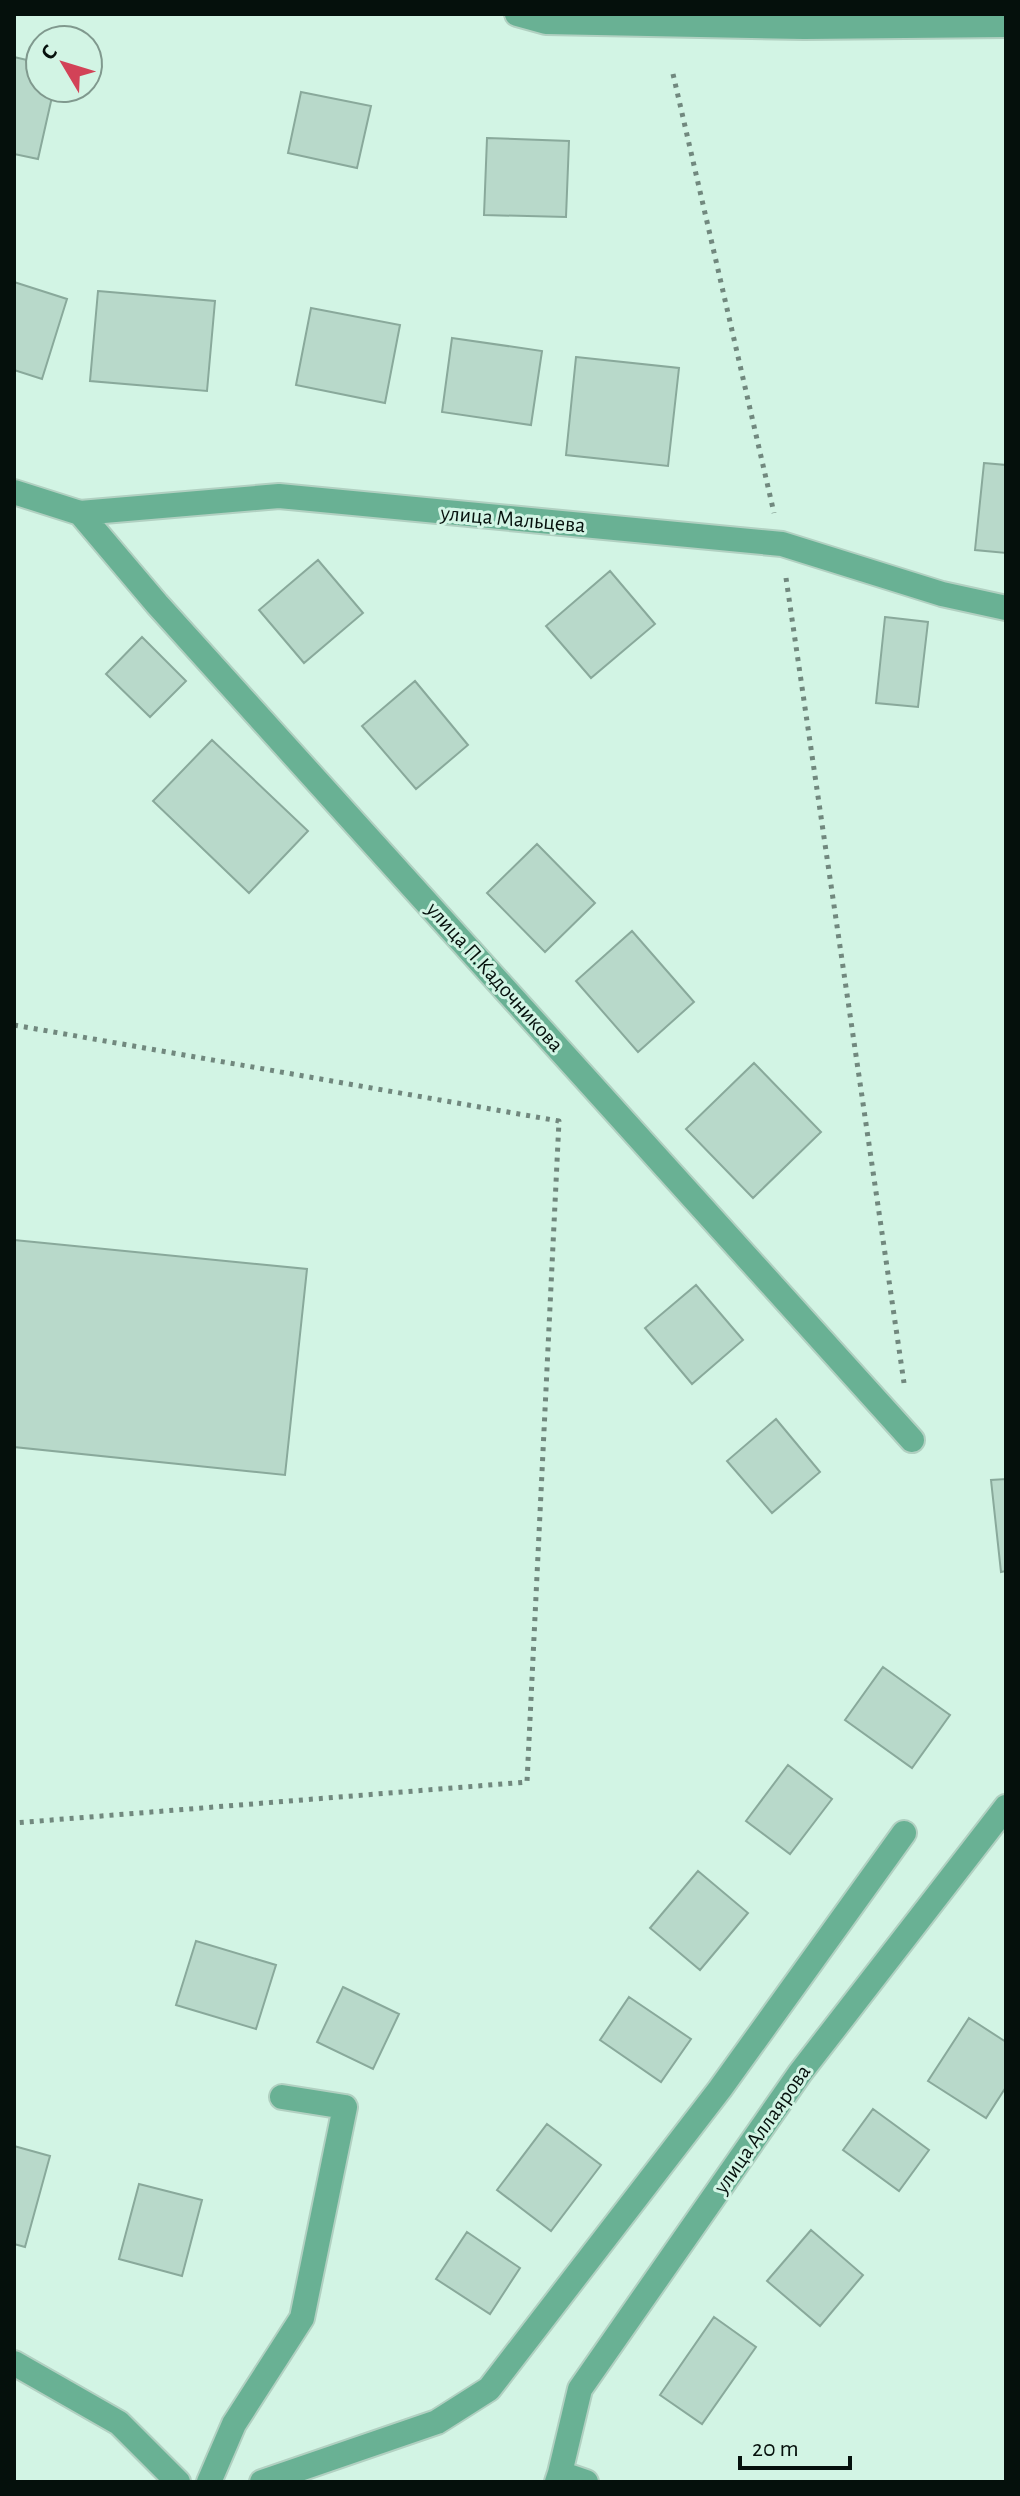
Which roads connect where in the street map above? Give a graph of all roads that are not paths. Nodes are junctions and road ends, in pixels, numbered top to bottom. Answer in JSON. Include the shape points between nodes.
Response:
{"nodes":[{"id":1,"x":517,"y":14,"type":"edge"},
{"id":2,"x":1006,"y":25,"type":"edge"},
{"id":3,"x":14,"y":492,"type":"edge"},
{"id":4,"x":80,"y":513,"type":"junction"},
{"id":5,"x":1006,"y":608,"type":"edge"},
{"id":6,"x":912,"y":1440,"type":"road end"},
{"id":7,"x":1006,"y":1807,"type":"edge"},
{"id":8,"x":904,"y":1833,"type":"dead end"},
{"id":9,"x":282,"y":2097,"type":"dead end"},
{"id":10,"x":14,"y":2363,"type":"edge"},
{"id":11,"x":559,"y":2478,"type":"edge"},
{"id":12,"x":178,"y":2482,"type":"edge"},
{"id":13,"x":209,"y":2482,"type":"edge"},
{"id":14,"x":262,"y":2482,"type":"edge"},
{"id":15,"x":586,"y":2482,"type":"edge"}],
"edges":[{"from":1,"to":2,"type":"street","via":[[546,22]]},
{"from":3,"to":4,"type":"street","name":"улица Мальцева"},
{"from":4,"to":5,"type":"street","name":"улица Мальцева","via":[[279,496],[782,544],[942,594]]},
{"from":4,"to":6,"type":"street","name":"улица П.Кадочникова"},
{"from":7,"to":11,"type":"street","name":"улица Аллаярова","via":[[800,2073],[580,2389]]},
{"from":8,"to":14,"type":"street","via":[[720,2089],[489,2389],[437,2422]]},
{"from":9,"to":13,"type":"street","via":[[345,2107],[302,2318],[234,2424]]},
{"from":10,"to":12,"type":"street","via":[[119,2423]]},
{"from":11,"to":15,"type":"street"}]}
